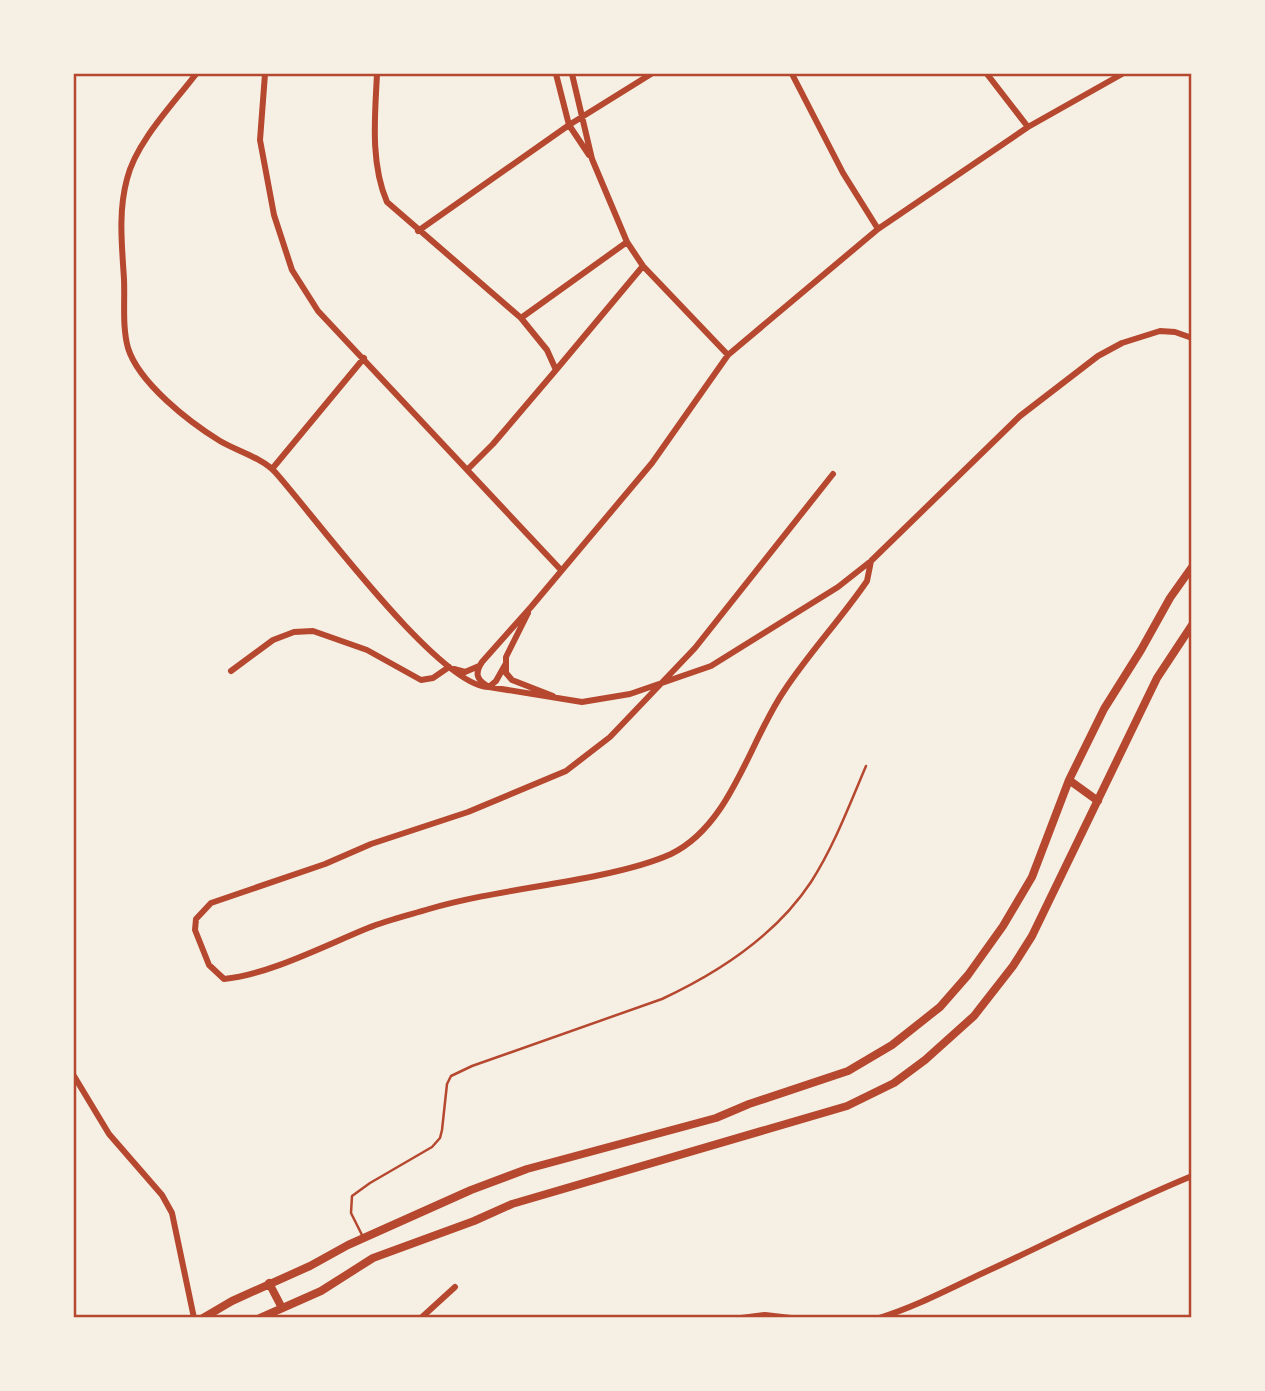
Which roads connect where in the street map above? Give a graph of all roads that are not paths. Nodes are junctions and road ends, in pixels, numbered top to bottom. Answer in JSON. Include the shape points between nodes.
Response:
{"nodes":[{"id":1,"x":197,"y":74,"type":"edge"},
{"id":2,"x":265,"y":74,"type":"edge"},
{"id":3,"x":377,"y":74,"type":"edge"},
{"id":4,"x":556,"y":74,"type":"edge"},
{"id":5,"x":572,"y":74,"type":"edge"},
{"id":6,"x":651,"y":74,"type":"edge"},
{"id":7,"x":792,"y":74,"type":"edge"},
{"id":8,"x":988,"y":74,"type":"edge"},
{"id":9,"x":1122,"y":74,"type":"edge"},
{"id":10,"x":582,"y":118,"type":"junction"},
{"id":11,"x":569,"y":124,"type":"junction"},
{"id":12,"x":1028,"y":127,"type":"junction"},
{"id":13,"x":592,"y":159,"type":"junction"},
{"id":14,"x":878,"y":229,"type":"junction"},
{"id":15,"x":418,"y":231,"type":"junction"},
{"id":16,"x":628,"y":242,"type":"junction"},
{"id":17,"x":643,"y":266,"type":"junction"},
{"id":18,"x":521,"y":318,"type":"junction"},
{"id":19,"x":1192,"y":338,"type":"edge"},
{"id":20,"x":728,"y":355,"type":"junction"},
{"id":21,"x":364,"y":358,"type":"junction"},
{"id":22,"x":556,"y":370,"type":"junction"},
{"id":23,"x":272,"y":469,"type":"junction"},
{"id":24,"x":468,"y":469,"type":"junction"},
{"id":25,"x":833,"y":474,"type":"dead end"},
{"id":26,"x":872,"y":561,"type":"junction"},
{"id":27,"x":1192,"y":567,"type":"edge"},
{"id":28,"x":561,"y":570,"type":"junction"},
{"id":29,"x":531,"y":607,"type":"junction"},
{"id":30,"x":1192,"y":625,"type":"edge"},
{"id":31,"x":480,"y":665,"type":"junction"},
{"id":32,"x":505,"y":665,"type":"junction"},
{"id":33,"x":449,"y":667,"type":"junction"},
{"id":34,"x":231,"y":671,"type":"dead end"},
{"id":35,"x":661,"y":684,"type":"junction"},
{"id":36,"x":489,"y":687,"type":"junction"},
{"id":37,"x":582,"y":702,"type":"junction"},
{"id":38,"x":866,"y":766,"type":"dead end"},
{"id":39,"x":1069,"y":780,"type":"junction"},
{"id":40,"x":1098,"y":801,"type":"junction"},
{"id":41,"x":74,"y":1076,"type":"edge"},
{"id":42,"x":1192,"y":1176,"type":"edge"},
{"id":43,"x":364,"y":1238,"type":"junction"},
{"id":44,"x":270,"y":1283,"type":"junction"},
{"id":45,"x":455,"y":1287,"type":"dead end"},
{"id":46,"x":282,"y":1308,"type":"junction"},
{"id":47,"x":194,"y":1318,"type":"edge"},
{"id":48,"x":203,"y":1318,"type":"edge"},
{"id":49,"x":260,"y":1318,"type":"edge"},
{"id":50,"x":421,"y":1318,"type":"edge"},
{"id":51,"x":741,"y":1318,"type":"edge"},
{"id":52,"x":791,"y":1318,"type":"edge"},
{"id":53,"x":879,"y":1318,"type":"edge"}],
"edges":[{"from":1,"to":23,"type":"street","via":[[145,141],[127,177],[121,233],[128,349],[143,373],[181,412],[219,440]]},
{"from":2,"to":21,"type":"street","via":[[260,140],[274,215],[292,270],[318,312]]},
{"from":3,"to":15,"type":"street","via":[[376,155],[381,187],[387,202]]},
{"from":4,"to":11,"type":"street"},
{"from":5,"to":10,"type":"street"},
{"from":6,"to":10,"type":"street"},
{"from":7,"to":14,"type":"street","via":[[848,183]]},
{"from":8,"to":12,"type":"street"},
{"from":9,"to":12,"type":"street"},
{"from":10,"to":11,"type":"street"},
{"from":10,"to":13,"type":"street"},
{"from":11,"to":13,"type":"street"},
{"from":11,"to":15,"type":"street"},
{"from":12,"to":14,"type":"street"},
{"from":13,"to":16,"type":"street"},
{"from":14,"to":20,"type":"street"},
{"from":15,"to":18,"type":"street"},
{"from":16,"to":17,"type":"street"},
{"from":16,"to":18,"type":"street"},
{"from":17,"to":20,"type":"street"},
{"from":17,"to":22,"type":"street"},
{"from":18,"to":22,"type":"street","via":[[547,350]]},
{"from":19,"to":26,"type":"street","via":[[1160,331],[1122,342],[1098,356],[1020,416]]},
{"from":20,"to":28,"type":"street","via":[[652,463]]},
{"from":21,"to":23,"type":"street"},
{"from":21,"to":24,"type":"street"},
{"from":22,"to":24,"type":"street"},
{"from":23,"to":33,"type":"street","via":[[397,616]]},
{"from":24,"to":28,"type":"street"},
{"from":25,"to":35,"type":"street"},
{"from":26,"to":35,"type":"street","via":[[711,666]]},
{"from":26,"to":35,"type":"street","via":[[867,581],[769,714],[744,770],[721,805],[703,829],[674,853],[619,871],[427,909],[236,978],[223,979],[209,965],[195,930],[196,919],[211,903],[468,812],[566,771],[610,737]]},
{"from":27,"to":39,"type":"main road","via":[[1104,709]]},
{"from":28,"to":29,"type":"street"},
{"from":29,"to":31,"type":"street"},
{"from":29,"to":32,"type":"street"},
{"from":30,"to":40,"type":"main road","via":[[1157,678]]},
{"from":31,"to":33,"type":"street","via":[[465,672]]},
{"from":31,"to":36,"type":"street","via":[[478,678]]},
{"from":32,"to":36,"type":"street"},
{"from":32,"to":37,"type":"street","via":[[512,680]]},
{"from":33,"to":34,"type":"street","via":[[421,680],[367,650],[313,631],[273,640]]},
{"from":33,"to":36,"type":"street","via":[[467,681]]},
{"from":35,"to":37,"type":"street"},
{"from":36,"to":37,"type":"street"},
{"from":38,"to":43,"type":"lane","via":[[810,883],[764,934],[731,961],[662,999],[451,1076],[440,1138],[352,1196],[351,1213]]},
{"from":39,"to":40,"type":"main road"},
{"from":39,"to":43,"type":"main road","via":[[1032,877],[1003,926],[940,1007],[892,1045],[848,1071],[807,1086],[716,1118],[527,1169]]},
{"from":40,"to":46,"type":"main road","via":[[1013,966],[974,1016],[894,1083],[847,1106],[512,1204],[373,1258],[321,1291]]},
{"from":41,"to":47,"type":"street","via":[[109,1134],[172,1213]]},
{"from":42,"to":53,"type":"street"},
{"from":43,"to":44,"type":"main road"},
{"from":44,"to":46,"type":"main road"},
{"from":44,"to":48,"type":"main road"},
{"from":45,"to":50,"type":"street"},
{"from":46,"to":49,"type":"main road"},
{"from":51,"to":52,"type":"street"}]}
